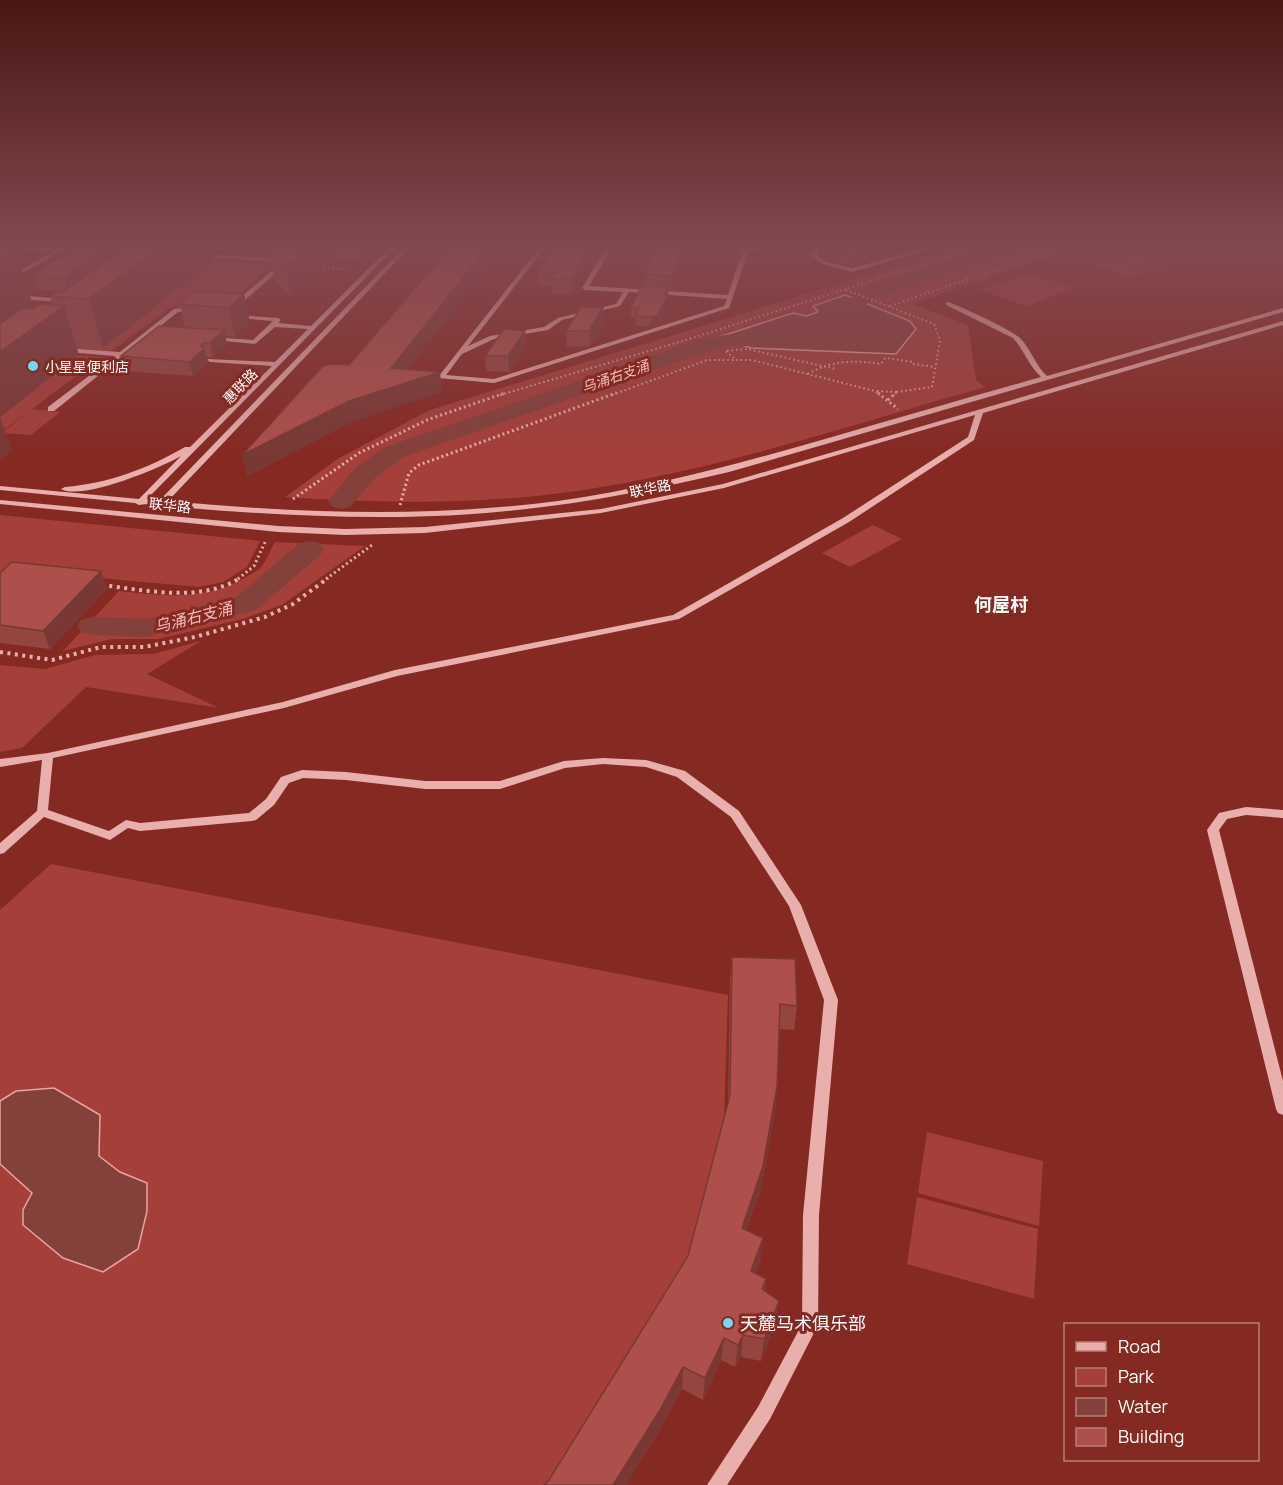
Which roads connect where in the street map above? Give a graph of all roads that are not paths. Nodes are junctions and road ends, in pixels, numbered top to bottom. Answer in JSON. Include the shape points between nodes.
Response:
{"nodes":[{"id":1,"x":45,"y":317,"type":"edge"},
{"id":2,"x":167,"y":317,"type":"edge"},
{"id":3,"x":238,"y":317,"type":"edge"},
{"id":4,"x":324,"y":317,"type":"edge"},
{"id":5,"x":340,"y":317,"type":"edge"},
{"id":6,"x":488,"y":317,"type":"edge"},
{"id":7,"x":567,"y":317,"type":"edge"},
{"id":8,"x":695,"y":317,"type":"edge"},
{"id":9,"x":975,"y":317,"type":"edge"},
{"id":10,"x":1258,"y":317,"type":"edge"},
{"id":11,"x":1283,"y":323,"type":"edge"},
{"id":12,"x":273,"y":325,"type":"junction"},
{"id":13,"x":314,"y":327,"type":"junction"},
{"id":14,"x":210,"y":338,"type":"edge"},
{"id":15,"x":121,"y":354,"type":"junction"},
{"id":16,"x":460,"y":354,"type":"junction"},
{"id":17,"x":210,"y":360,"type":"dead end"},
{"id":18,"x":278,"y":364,"type":"junction"},
{"id":19,"x":1046,"y":378,"type":"junction"},
{"id":20,"x":51,"y":409,"type":"dead end"},
{"id":21,"x":980,"y":412,"type":"junction"},
{"id":22,"x":204,"y":440,"type":"junction"},
{"id":23,"x":0,"y":488,"type":"edge"},
{"id":24,"x":35,"y":491,"type":"junction"},
{"id":25,"x":0,"y":502,"type":"edge"},
{"id":26,"x":141,"y":502,"type":"junction"},
{"id":27,"x":162,"y":504,"type":"junction"},
{"id":28,"x":128,"y":514,"type":"junction"},
{"id":29,"x":149,"y":516,"type":"junction"},
{"id":30,"x":48,"y":756,"type":"junction"},
{"id":31,"x":0,"y":763,"type":"edge"},
{"id":32,"x":42,"y":813,"type":"junction"},
{"id":33,"x":1283,"y":814,"type":"edge"},
{"id":34,"x":0,"y":850,"type":"edge"},
{"id":35,"x":1283,"y":1109,"type":"edge"},
{"id":36,"x":716,"y":1485,"type":"edge"}],
"edges":[{"from":1,"to":15,"type":"street","via":[[12,340],[21,347]]},
{"from":2,"to":15,"type":"street"},
{"from":3,"to":12,"type":"street","via":[[278,320]]},
{"from":4,"to":13,"type":"street","name":"惠联路"},
{"from":5,"to":27,"type":"street","name":"惠联路"},
{"from":6,"to":16,"type":"street"},
{"from":7,"to":16,"type":"street","via":[[546,329],[492,337]]},
{"from":8,"to":16,"type":"street","via":[[494,381],[441,377]]},
{"from":9,"to":19,"type":"street","via":[[1020,341],[1031,363]]},
{"from":10,"to":19,"type":"street","name":"联华路"},
{"from":11,"to":21,"type":"street","name":"联华路"},
{"from":12,"to":13,"type":"street"},
{"from":12,"to":14,"type":"street","via":[[255,342]]},
{"from":13,"to":18,"type":"street","name":"惠联路"},
{"from":15,"to":20,"type":"street"},
{"from":17,"to":18,"type":"street"},
{"from":18,"to":22,"type":"street","name":"惠联路"},
{"from":19,"to":27,"type":"street","name":"联华路","via":[[678,482],[532,506],[390,515]]},
{"from":21,"to":29,"type":"street","name":"联华路","via":[[724,486],[543,518],[381,532],[278,529]]},
{"from":21,"to":30,"type":"street","via":[[971,438],[846,520],[676,617],[395,673],[284,705]]},
{"from":22,"to":24,"type":"street","via":[[127,478],[75,489]]},
{"from":22,"to":26,"type":"street","name":"惠联路"},
{"from":23,"to":24,"type":"street","name":"联华路"},
{"from":24,"to":26,"type":"street","name":"联华路"},
{"from":25,"to":28,"type":"street","name":"联华路"},
{"from":26,"to":27,"type":"street","name":"联华路"},
{"from":26,"to":28,"type":"street","name":"惠联路"},
{"from":27,"to":29,"type":"street","name":"惠联路"},
{"from":28,"to":29,"type":"street","name":"联华路"},
{"from":30,"to":31,"type":"street"},
{"from":30,"to":32,"type":"street"},
{"from":32,"to":34,"type":"street"},
{"from":32,"to":36,"type":"street","via":[[110,836],[126,824],[140,827],[252,817],[270,802],[285,780],[302,774],[425,786],[500,785],[564,765],[603,761],[646,764],[681,774],[735,814],[795,904],[831,1000],[811,1215],[810,1325],[764,1413]]},
{"from":33,"to":35,"type":"street","via":[[1246,812],[1223,816],[1213,830]]}]}
